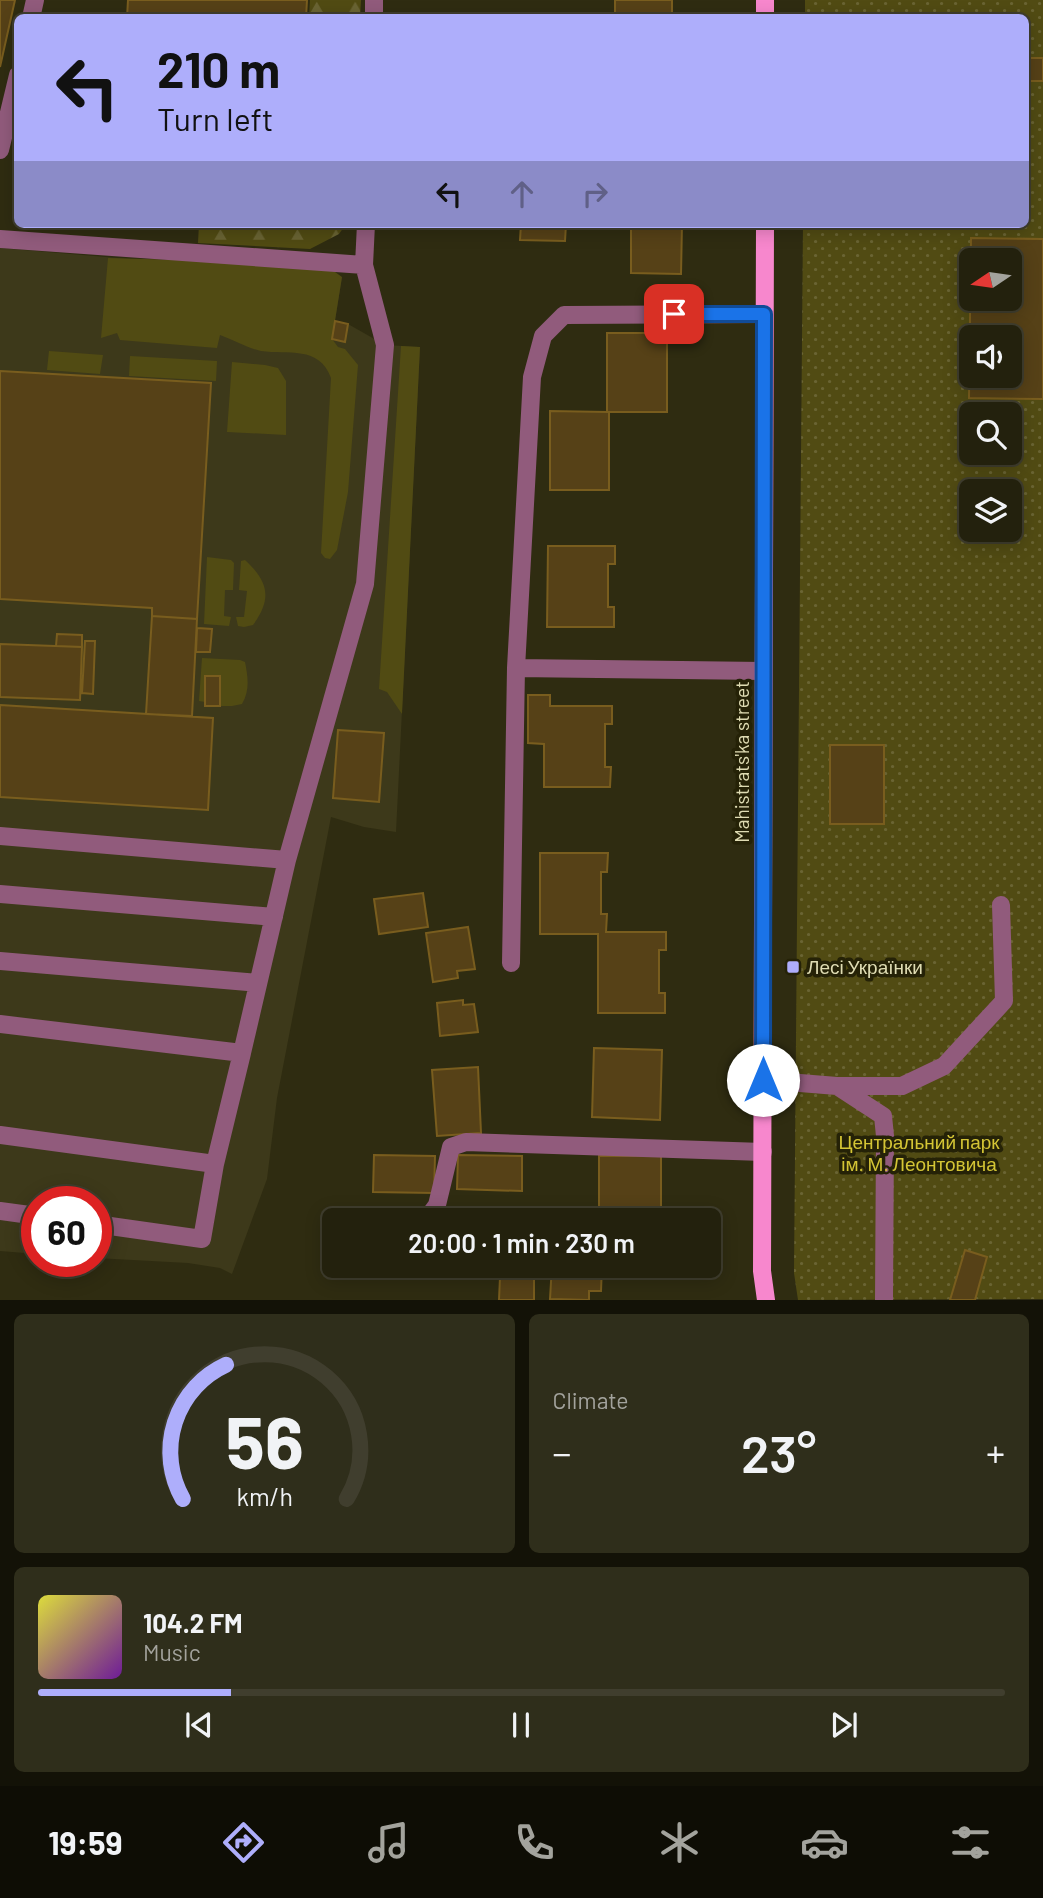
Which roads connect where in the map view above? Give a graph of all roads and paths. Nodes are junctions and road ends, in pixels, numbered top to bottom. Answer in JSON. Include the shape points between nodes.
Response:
{"nodes":[{"id":1,"x":14,"y":92,"type":"edge"},
{"id":2,"x":0,"y":150,"type":"edge"},
{"id":3,"x":366,"y":228,"type":"edge"},
{"id":4,"x":765,"y":228,"type":"edge"},
{"id":5,"x":0,"y":239,"type":"edge"},
{"id":6,"x":364,"y":265,"type":"junction"},
{"id":7,"x":764,"y":314,"type":"junction"},
{"id":8,"x":516,"y":668,"type":"junction"},
{"id":9,"x":763,"y":671,"type":"junction"},
{"id":10,"x":0,"y":836,"type":"edge"},
{"id":11,"x":287,"y":860,"type":"junction"},
{"id":12,"x":0,"y":894,"type":"edge"},
{"id":13,"x":1001,"y":905,"type":"dead end"},
{"id":14,"x":274,"y":917,"type":"junction"},
{"id":15,"x":0,"y":961,"type":"edge"},
{"id":16,"x":511,"y":962,"type":"dead end"},
{"id":17,"x":258,"y":983,"type":"junction"},
{"id":18,"x":0,"y":1024,"type":"edge"},
{"id":19,"x":242,"y":1053,"type":"junction"},
{"id":20,"x":763,"y":1080,"type":"junction"},
{"id":21,"x":837,"y":1086,"type":"junction"},
{"id":22,"x":0,"y":1135,"type":"edge"},
{"id":23,"x":763,"y":1152,"type":"junction"},
{"id":24,"x":215,"y":1164,"type":"junction"},
{"id":25,"x":435,"y":1208,"type":"edge"},
{"id":26,"x":0,"y":1211,"type":"edge"},
{"id":27,"x":21,"y":1214,"type":"edge"},
{"id":28,"x":112,"y":1226,"type":"edge"},
{"id":29,"x":766,"y":1300,"type":"edge"},
{"id":30,"x":884,"y":1300,"type":"edge"}],
"edges":[{"from":1,"to":2,"type":"street"},
{"from":3,"to":6,"type":"street"},
{"from":4,"to":7,"type":"main road","name":"Mahistrats'ka street"},
{"from":5,"to":6,"type":"street"},
{"from":6,"to":11,"type":"street","via":[[385,345],[365,584]]},
{"from":7,"to":8,"type":"street","via":[[564,315],[543,336],[532,377]]},
{"from":7,"to":9,"type":"main road","name":"Mahistrats'ka street"},
{"from":8,"to":9,"type":"street"},
{"from":8,"to":16,"type":"street"},
{"from":9,"to":20,"type":"main road","name":"Mahistrats'ka street"},
{"from":10,"to":11,"type":"street"},
{"from":11,"to":14,"type":"street"},
{"from":12,"to":14,"type":"street"},
{"from":13,"to":21,"type":"street","via":[[1004,1001],[974,1035],[944,1066],[902,1086]]},
{"from":14,"to":17,"type":"street"},
{"from":15,"to":17,"type":"street"},
{"from":17,"to":19,"type":"street"},
{"from":18,"to":19,"type":"street"},
{"from":19,"to":24,"type":"street"},
{"from":20,"to":21,"type":"street"},
{"from":20,"to":23,"type":"main road","name":"Mahistrats'ka street"},
{"from":21,"to":30,"type":"street","via":[[883,1116]]},
{"from":22,"to":24,"type":"street"},
{"from":23,"to":25,"type":"street","via":[[466,1142],[451,1147]]},
{"from":23,"to":29,"type":"main road","name":"Mahistrats'ka street"},
{"from":24,"to":28,"type":"street","via":[[202,1239]]},
{"from":26,"to":27,"type":"street"}]}
